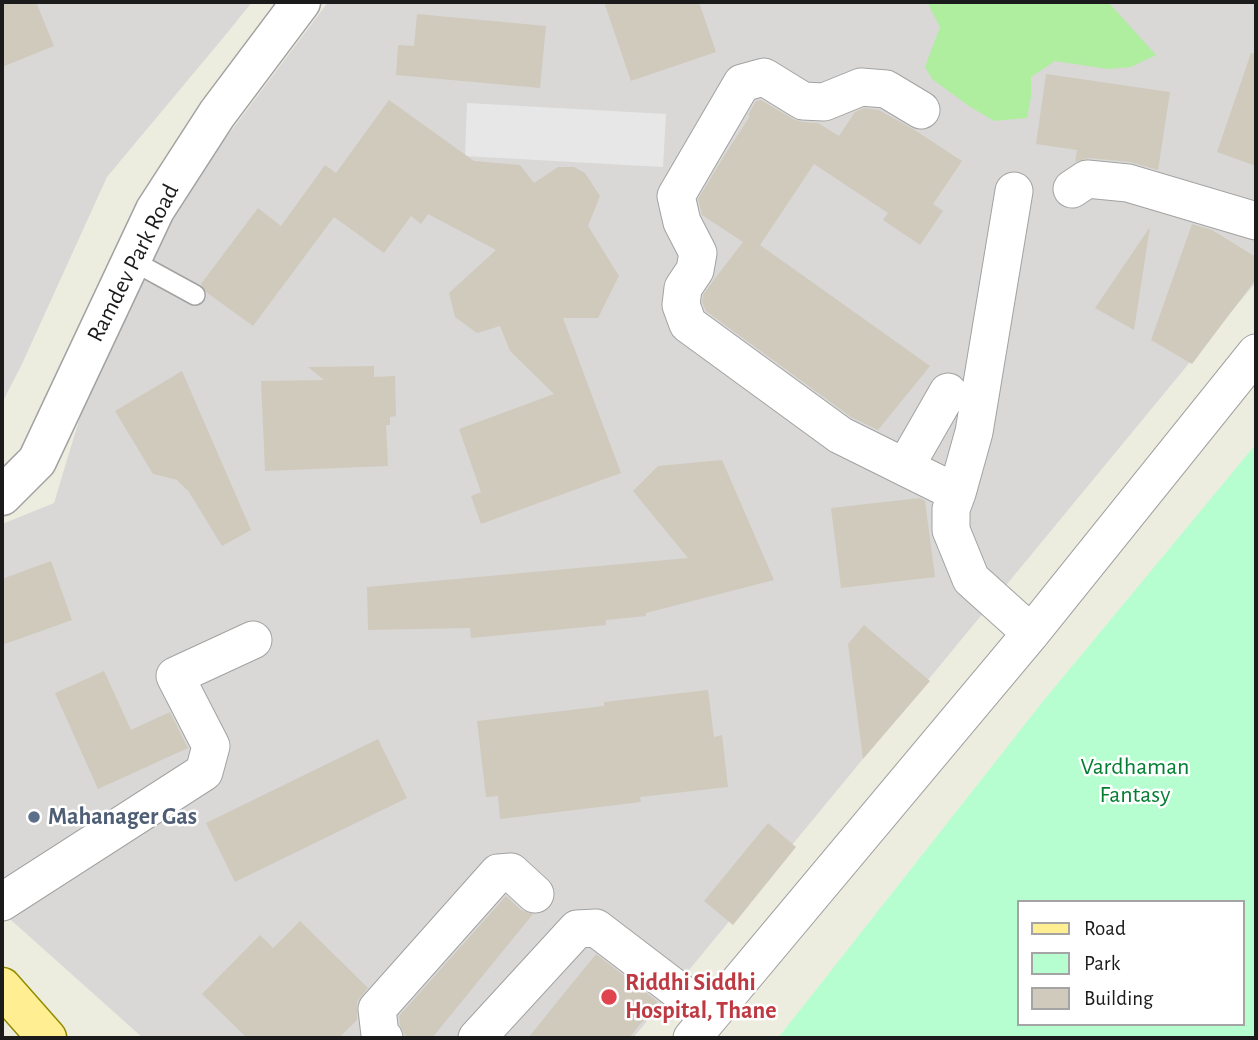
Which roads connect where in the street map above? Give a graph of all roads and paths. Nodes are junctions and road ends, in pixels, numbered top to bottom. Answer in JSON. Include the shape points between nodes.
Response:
{"nodes":[{"id":1,"x":301,"y":2,"type":"edge"},
{"id":2,"x":921,"y":110,"type":"dead end"},
{"id":3,"x":1072,"y":189,"type":"dead end"},
{"id":4,"x":1014,"y":191,"type":"dead end"},
{"id":5,"x":1256,"y":220,"type":"edge"},
{"id":6,"x":131,"y":260,"type":"junction"},
{"id":7,"x":195,"y":295,"type":"dead end"},
{"id":8,"x":1256,"y":353,"type":"edge"},
{"id":9,"x":974,"y":432,"type":"junction"},
{"id":10,"x":905,"y":467,"type":"junction"},
{"id":11,"x":957,"y":493,"type":"junction"},
{"id":12,"x":2,"y":496,"type":"edge"},
{"id":13,"x":1031,"y":633,"type":"junction"},
{"id":14,"x":253,"y":640,"type":"dead end"},
{"id":15,"x":535,"y":894,"type":"dead end"},
{"id":16,"x":2,"y":902,"type":"edge"},
{"id":17,"x":2,"y":987,"type":"edge"},
{"id":18,"x":699,"y":1029,"type":"edge"},
{"id":19,"x":47,"y":1038,"type":"edge"},
{"id":20,"x":384,"y":1038,"type":"edge"},
{"id":21,"x":477,"y":1038,"type":"edge"}],
"edges":[{"from":1,"to":6,"type":"street","name":"Ramdev Park Road","via":[[217,114],[155,210]]},
{"from":2,"to":10,"type":"street","via":[[886,89],[860,87],[824,102],[803,101],[764,77],[743,83],[676,196],[682,222],[698,253],[695,270],[683,288],[681,305],[688,324],[841,435]]},
{"from":3,"to":5,"type":"street","via":[[1087,179],[1128,183]]},
{"from":4,"to":9,"type":"street"},
{"from":6,"to":7,"type":"lane"},
{"from":6,"to":12,"type":"street","name":"Ramdev Park Road","via":[[37,461]]},
{"from":8,"to":13,"type":"street"},
{"from":9,"to":10,"type":"street","via":[[942,403]]},
{"from":9,"to":11,"type":"street"},
{"from":10,"to":11,"type":"street"},
{"from":11,"to":13,"type":"street","via":[[951,530],[971,579]]},
{"from":13,"to":18,"type":"street"},
{"from":14,"to":16,"type":"street","via":[[175,676],[211,746],[204,772]]},
{"from":15,"to":20,"type":"street","via":[[511,872],[498,873],[377,1009]]},
{"from":17,"to":19,"type":"main road"},
{"from":18,"to":21,"type":"street","via":[[689,999],[596,928],[577,929]]}]}
